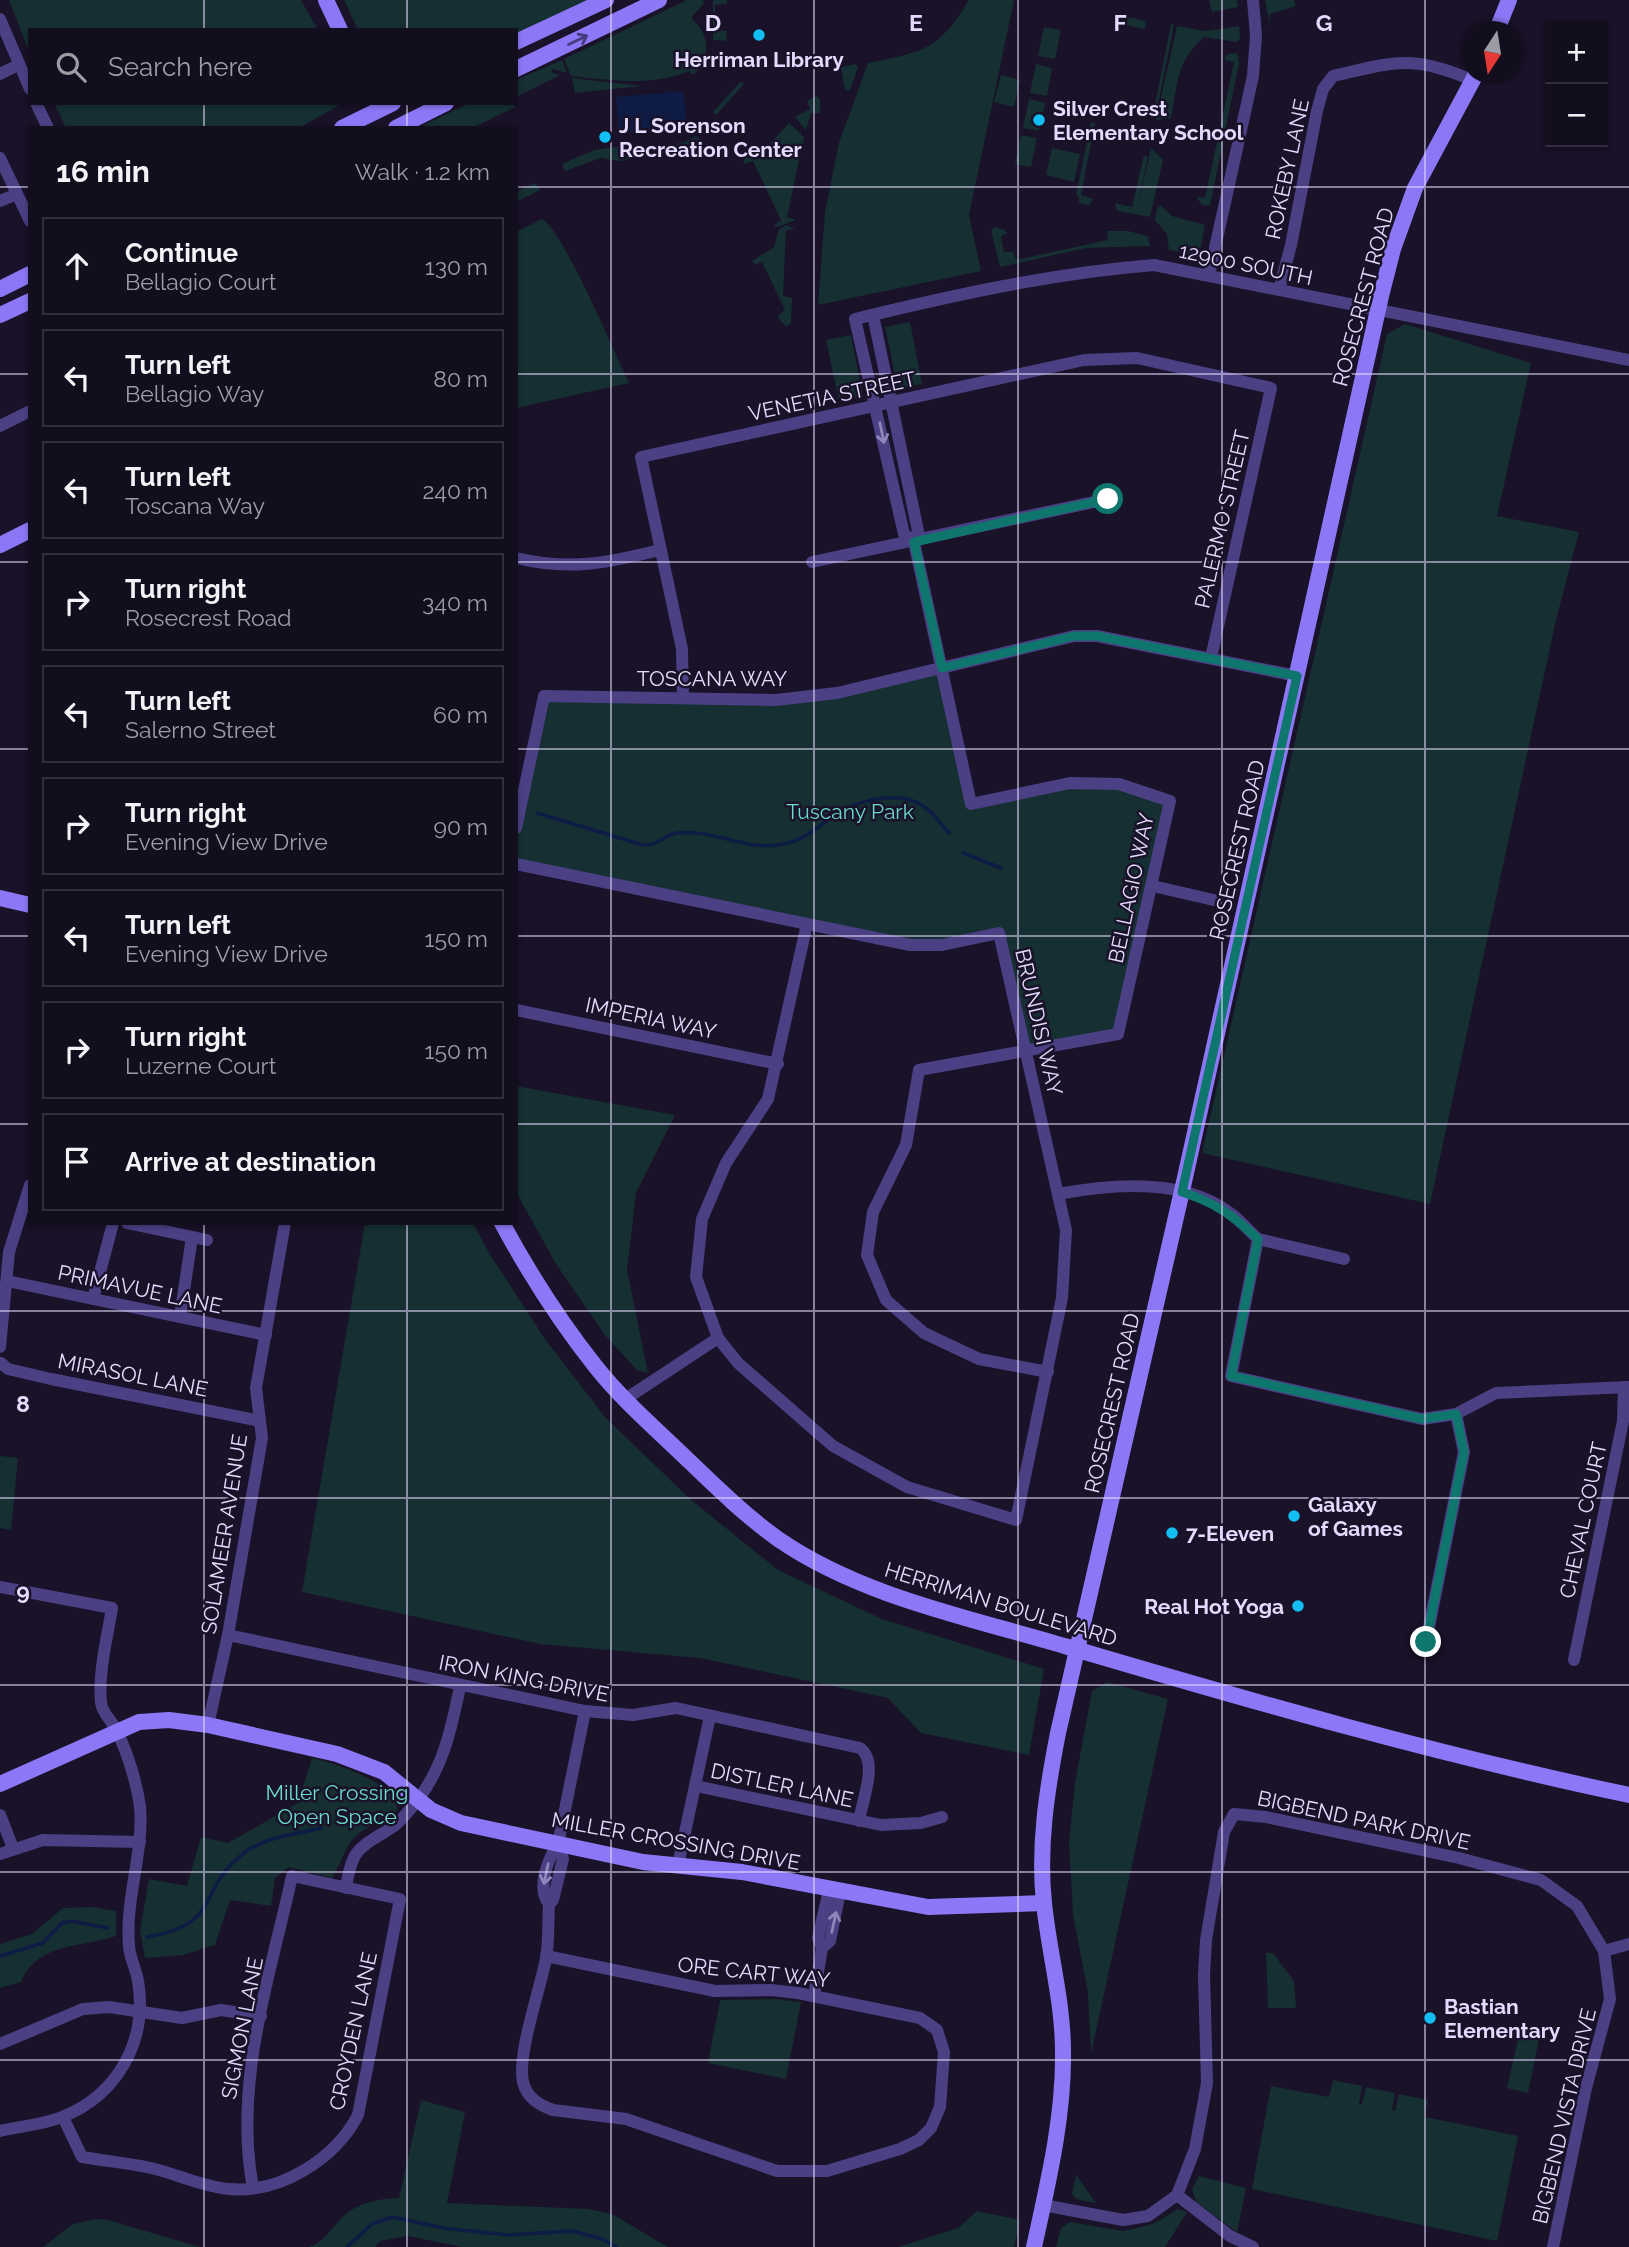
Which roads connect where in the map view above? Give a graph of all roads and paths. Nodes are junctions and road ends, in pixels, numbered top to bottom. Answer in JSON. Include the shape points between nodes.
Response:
{"nodes":[{"id":1,"x":326,"y":0,"type":"edge"},
{"id":2,"x":606,"y":0,"type":"edge"},
{"id":3,"x":659,"y":0,"type":"edge"},
{"id":4,"x":1253,"y":0,"type":"edge"},
{"id":5,"x":1509,"y":0,"type":"edge"},
{"id":6,"x":0,"y":19,"type":"edge"},
{"id":7,"x":1500,"y":21,"type":"edge"},
{"id":8,"x":339,"y":28,"type":"edge"},
{"id":9,"x":518,"y":41,"type":"edge"},
{"id":10,"x":4,"y":43,"type":"edge"},
{"id":11,"x":18,"y":65,"type":"junction"},
{"id":12,"x":518,"y":68,"type":"edge"},
{"id":13,"x":1461,"y":73,"type":"edge"},
{"id":14,"x":0,"y":74,"type":"edge"},
{"id":15,"x":1470,"y":84,"type":"edge"},
{"id":16,"x":28,"y":85,"type":"edge"},
{"id":17,"x":37,"y":105,"type":"edge"},
{"id":18,"x":442,"y":105,"type":"edge"},
{"id":19,"x":383,"y":106,"type":"edge"},
{"id":20,"x":47,"y":126,"type":"edge"},
{"id":21,"x":346,"y":126,"type":"edge"},
{"id":22,"x":388,"y":126,"type":"edge"},
{"id":23,"x":400,"y":126,"type":"edge"},
{"id":24,"x":1,"y":162,"type":"edge"},
{"id":25,"x":17,"y":194,"type":"junction"},
{"id":26,"x":0,"y":201,"type":"edge"},
{"id":27,"x":28,"y":218,"type":"edge"},
{"id":28,"x":28,"y":275,"type":"edge"},
{"id":29,"x":1209,"y":275,"type":"junction"},
{"id":30,"x":0,"y":289,"type":"edge"},
{"id":31,"x":1279,"y":290,"type":"junction"},
{"id":32,"x":28,"y":302,"type":"edge"},
{"id":33,"x":1377,"y":312,"type":"junction"},
{"id":34,"x":0,"y":315,"type":"edge"},
{"id":35,"x":873,"y":315,"type":"junction"},
{"id":36,"x":855,"y":319,"type":"joint"},
{"id":37,"x":1629,"y":360,"type":"edge"},
{"id":38,"x":1271,"y":388,"type":"joint"},
{"id":39,"x":892,"y":402,"type":"junction"},
{"id":40,"x":876,"y":406,"type":"junction"},
{"id":41,"x":28,"y":412,"type":"edge"},
{"id":42,"x":0,"y":426,"type":"edge"},
{"id":43,"x":1108,"y":499,"type":"dead end"},
{"id":44,"x":28,"y":531,"type":"edge"},
{"id":45,"x":914,"y":542,"type":"junction"},
{"id":46,"x":0,"y":545,"type":"edge"},
{"id":47,"x":660,"y":550,"type":"junction"},
{"id":48,"x":518,"y":558,"type":"edge"},
{"id":49,"x":812,"y":562,"type":"dead end"},
{"id":50,"x":1211,"y":658,"type":"junction"},
{"id":51,"x":942,"y":668,"type":"junction"},
{"id":52,"x":1297,"y":676,"type":"junction"},
{"id":53,"x":683,"y":697,"type":"junction"},
{"id":54,"x":518,"y":819,"type":"edge"},
{"id":55,"x":518,"y":864,"type":"edge"},
{"id":56,"x":1153,"y":886,"type":"junction"},
{"id":57,"x":0,"y":898,"type":"edge"},
{"id":58,"x":1218,"y":901,"type":"dead end"},
{"id":59,"x":28,"y":905,"type":"edge"},
{"id":60,"x":807,"y":924,"type":"junction"},
{"id":61,"x":518,"y":1010,"type":"edge"},
{"id":62,"x":1027,"y":1049,"type":"junction"},
{"id":63,"x":778,"y":1063,"type":"junction"},
{"id":64,"x":28,"y":1191,"type":"edge"},
{"id":65,"x":1182,"y":1192,"type":"junction"},
{"id":66,"x":1058,"y":1194,"type":"junction"},
{"id":67,"x":112,"y":1225,"type":"edge"},
{"id":68,"x":136,"y":1225,"type":"edge"},
{"id":69,"x":285,"y":1225,"type":"edge"},
{"id":70,"x":503,"y":1225,"type":"edge"},
{"id":71,"x":192,"y":1237,"type":"junction"},
{"id":72,"x":1258,"y":1239,"type":"junction"},
{"id":73,"x":206,"y":1240,"type":"dead end"},
{"id":74,"x":1344,"y":1259,"type":"dead end"},
{"id":75,"x":7,"y":1281,"type":"junction"},
{"id":76,"x":93,"y":1298,"type":"junction"},
{"id":77,"x":180,"y":1317,"type":"junction"},
{"id":78,"x":266,"y":1335,"type":"junction"},
{"id":79,"x":718,"y":1338,"type":"junction"},
{"id":80,"x":0,"y":1347,"type":"edge"},
{"id":81,"x":0,"y":1362,"type":"edge"},
{"id":82,"x":1048,"y":1372,"type":"junction"},
{"id":83,"x":1626,"y":1387,"type":"edge"},
{"id":84,"x":624,"y":1400,"type":"junction"},
{"id":85,"x":1456,"y":1414,"type":"junction"},
{"id":86,"x":260,"y":1421,"type":"junction"},
{"id":87,"x":0,"y":1587,"type":"edge"},
{"id":88,"x":228,"y":1635,"type":"junction"},
{"id":89,"x":1426,"y":1642,"type":"dead end"},
{"id":90,"x":1076,"y":1650,"type":"junction"},
{"id":91,"x":1574,"y":1660,"type":"dead end"},
{"id":92,"x":460,"y":1687,"type":"junction"},
{"id":93,"x":586,"y":1711,"type":"junction"},
{"id":94,"x":709,"y":1716,"type":"junction"},
{"id":95,"x":208,"y":1725,"type":"junction"},
{"id":96,"x":117,"y":1731,"type":"junction"},
{"id":97,"x":0,"y":1784,"type":"edge"},
{"id":98,"x":696,"y":1786,"type":"junction"},
{"id":99,"x":1629,"y":1796,"type":"edge"},
{"id":100,"x":417,"y":1800,"type":"junction"},
{"id":101,"x":0,"y":1815,"type":"edge"},
{"id":102,"x":942,"y":1817,"type":"dead end"},
{"id":103,"x":859,"y":1821,"type":"junction"},
{"id":104,"x":140,"y":1842,"type":"junction"},
{"id":105,"x":558,"y":1844,"type":"junction"},
{"id":106,"x":13,"y":1848,"type":"junction"},
{"id":107,"x":0,"y":1854,"type":"edge"},
{"id":108,"x":678,"y":1865,"type":"junction"},
{"id":109,"x":346,"y":1888,"type":"junction"},
{"id":110,"x":835,"y":1891,"type":"junction"},
{"id":111,"x":1044,"y":1903,"type":"junction"},
{"id":112,"x":1629,"y":1944,"type":"edge"},
{"id":113,"x":1604,"y":1951,"type":"junction"},
{"id":114,"x":546,"y":1956,"type":"junction"},
{"id":115,"x":814,"y":1996,"type":"junction"},
{"id":116,"x":137,"y":2013,"type":"junction"},
{"id":117,"x":261,"y":2016,"type":"junction"},
{"id":118,"x":0,"y":2044,"type":"edge"},
{"id":119,"x":63,"y":2117,"type":"junction"},
{"id":120,"x":0,"y":2131,"type":"edge"},
{"id":121,"x":253,"y":2188,"type":"junction"},
{"id":122,"x":1177,"y":2195,"type":"junction"},
{"id":123,"x":1044,"y":2205,"type":"junction"},
{"id":124,"x":1036,"y":2239,"type":"edge"},
{"id":125,"x":1252,"y":2247,"type":"edge"},
{"id":126,"x":1553,"y":2247,"type":"edge"}],
"edges":[{"from":1,"to":8,"type":"main road"},
{"from":2,"to":9,"type":"main road"},
{"from":12,"to":3,"type":"main road","one_way":true},
{"from":4,"to":29,"type":"street","via":[[1253,76]]},
{"from":5,"to":7,"type":"main road"},
{"from":6,"to":10,"type":"street"},
{"from":10,"to":11,"type":"street"},
{"from":11,"to":14,"type":"street"},
{"from":11,"to":16,"type":"street"},
{"from":13,"to":31,"type":"street","name":"ROKEBY LANE","via":[[1416,61],[1333,76],[1323,89],[1317,111]]},
{"from":15,"to":33,"type":"main road","name":"ROSECREST ROAD","via":[[1415,188]]},
{"from":17,"to":20,"type":"street"},
{"from":18,"to":23,"type":"main road"},
{"from":19,"to":21,"type":"main road"},
{"from":19,"to":22,"type":"main road"},
{"from":24,"to":25,"type":"street"},
{"from":25,"to":26,"type":"street"},
{"from":25,"to":27,"type":"street"},
{"from":28,"to":30,"type":"main road"},
{"from":29,"to":31,"type":"street","name":"12900 SOUTH"},
{"from":29,"to":35,"type":"street","name":"12900 SOUTH","via":[[1154,265],[1092,270],[996,286]]},
{"from":31,"to":33,"type":"street","name":"12900 SOUTH"},
{"from":32,"to":34,"type":"main road"},
{"from":33,"to":37,"type":"street","name":"12900 SOUTH"},
{"from":33,"to":52,"type":"main road","name":"ROSECREST ROAD"},
{"from":35,"to":36,"type":"street","name":"12900 SOUTH"},
{"from":35,"to":39,"type":"street","name":"BELLAGIO WAY"},
{"from":36,"to":40,"type":"street","name":"BELLAGIO WAY"},
{"from":38,"to":39,"type":"street","name":"VENETIA STREET","via":[[1137,358],[1084,360]]},
{"from":38,"to":50,"type":"street","name":"PALERMO STREET"},
{"from":39,"to":40,"type":"street","name":"VENETIA STREET"},
{"from":39,"to":45,"type":"street","name":"BELLAGIO WAY","via":[[918,531]]},
{"from":40,"to":45,"type":"street","name":"BELLAGIO WAY","one_way":true,"via":[[904,534]]},
{"from":40,"to":47,"type":"street","name":"VENETIA STREET","via":[[641,457]]},
{"from":41,"to":42,"type":"street"},
{"from":43,"to":45,"type":"street"},
{"from":44,"to":46,"type":"main road"},
{"from":45,"to":49,"type":"street"},
{"from":45,"to":51,"type":"street","name":"BELLAGIO WAY"},
{"from":47,"to":48,"type":"street","via":[[593,566],[546,565]]},
{"from":47,"to":53,"type":"street","name":"VENETIA STREET","via":[[682,649]]},
{"from":50,"to":51,"type":"street","name":"TOSCANA WAY","via":[[1097,636],[1074,636]]},
{"from":50,"to":52,"type":"street","name":"TOSCANA WAY"},
{"from":51,"to":53,"type":"street","name":"TOSCANA WAY","via":[[837,693],[776,700]]},
{"from":51,"to":56,"type":"street","name":"BELLAGIO WAY","via":[[971,804],[1070,783],[1119,783],[1170,801]]},
{"from":52,"to":65,"type":"main road","name":"ROSECREST ROAD"},
{"from":53,"to":54,"type":"street","name":"TOSCANA WAY","via":[[544,696]]},
{"from":55,"to":60,"type":"street","name":"BRUNDISI WAY"},
{"from":56,"to":58,"type":"street"},
{"from":56,"to":62,"type":"street","name":"BELLAGIO WAY","via":[[1118,1034]]},
{"from":57,"to":59,"type":"main road"},
{"from":60,"to":62,"type":"street","name":"BRUNDISI WAY","via":[[910,945],[942,945],[999,933]]},
{"from":60,"to":63,"type":"street"},
{"from":61,"to":63,"type":"street","name":"IMPERIA WAY"},
{"from":62,"to":66,"type":"street","name":"BRUNDISI WAY"},
{"from":62,"to":82,"type":"street","via":[[919,1070],[906,1145],[873,1212],[867,1255],[886,1300],[924,1333],[979,1359]]},
{"from":63,"to":79,"type":"street","via":[[768,1099],[726,1163],[702,1219],[696,1278]]},
{"from":64,"to":75,"type":"street","via":[[9,1252]]},
{"from":65,"to":66,"type":"street","via":[[1105,1186]]},
{"from":65,"to":72,"type":"street","via":[[1211,1201]]},
{"from":65,"to":90,"type":"main road","name":"ROSECREST ROAD"},
{"from":66,"to":82,"type":"street","name":"BRUNDISI WAY","via":[[1066,1230],[1062,1298]]},
{"from":67,"to":76,"type":"street"},
{"from":68,"to":71,"type":"street"},
{"from":69,"to":78,"type":"street","name":"SOLAMEER AVENUE"},
{"from":70,"to":84,"type":"main road","name":"HERRIMAN BOULEVARD","via":[[576,1338]]},
{"from":71,"to":73,"type":"street"},
{"from":71,"to":77,"type":"street"},
{"from":72,"to":74,"type":"street"},
{"from":72,"to":85,"type":"street","via":[[1231,1376],[1422,1419]]},
{"from":75,"to":76,"type":"street","name":"PRIMAVUE LANE"},
{"from":75,"to":80,"type":"street"},
{"from":76,"to":77,"type":"street","name":"PRIMAVUE LANE"},
{"from":77,"to":78,"type":"street","name":"PRIMAVUE LANE"},
{"from":78,"to":86,"type":"street","name":"SOLAMEER AVENUE","via":[[256,1388]]},
{"from":79,"to":82,"type":"street","name":"BRUNDISI WAY","via":[[738,1363],[833,1446],[907,1486],[1016,1520]]},
{"from":79,"to":84,"type":"street"},
{"from":81,"to":86,"type":"street","name":"MIRASOL LANE","via":[[8,1369],[51,1379]]},
{"from":83,"to":85,"type":"street","via":[[1496,1392]]},
{"from":83,"to":91,"type":"street","name":"CHEVAL COURT"},
{"from":84,"to":90,"type":"main road","name":"HERRIMAN BOULEVARD","via":[[737,1507],[780,1540],[827,1567],[883,1591]]},
{"from":85,"to":89,"type":"street","via":[[1464,1452]]},
{"from":86,"to":88,"type":"street","name":"SOLAMEER AVENUE","via":[[262,1438]]},
{"from":87,"to":96,"type":"street","via":[[112,1608],[101,1706]]},
{"from":88,"to":92,"type":"street","name":"IRON KING DRIVE"},
{"from":88,"to":95,"type":"street","name":"SOLAMEER AVENUE"},
{"from":90,"to":99,"type":"main road","name":"HERRIMAN BOULEVARD","via":[[1334,1726]]},
{"from":90,"to":111,"type":"main road","name":"ROSECREST ROAD","via":[[1045,1814]]},
{"from":92,"to":93,"type":"street","name":"IRON KING DRIVE"},
{"from":92,"to":100,"type":"street","via":[[443,1761]]},
{"from":93,"to":94,"type":"street","name":"IRON KING DRIVE","via":[[633,1715],[676,1708]]},
{"from":93,"to":105,"type":"street"},
{"from":94,"to":98,"type":"street"},
{"from":94,"to":103,"type":"street","name":"IRON KING DRIVE","via":[[860,1748],[870,1763]]},
{"from":95,"to":96,"type":"main road","name":"MILLER CROSSING DRIVE","via":[[169,1720],[139,1722]]},
{"from":95,"to":100,"type":"main road","name":"MILLER CROSSING DRIVE","via":[[337,1754],[384,1772]]},
{"from":96,"to":97,"type":"main road","name":"MILLER CROSSING DRIVE"},
{"from":96,"to":104,"type":"street","via":[[140,1807]]},
{"from":98,"to":103,"type":"street","name":"DISTLER LANE"},
{"from":98,"to":108,"type":"street"},
{"from":100,"to":105,"type":"main road","name":"MILLER CROSSING DRIVE","via":[[461,1823]]},
{"from":100,"to":109,"type":"street","via":[[393,1827],[364,1841],[349,1864]]},
{"from":101,"to":106,"type":"street"},
{"from":102,"to":103,"type":"street","name":"DISTLER LANE","via":[[881,1825]]},
{"from":104,"to":106,"type":"street","via":[[43,1840]]},
{"from":104,"to":116,"type":"street","via":[[128,1917],[129,1948],[138,1982]]},
{"from":105,"to":108,"type":"main road","name":"MILLER CROSSING DRIVE"},
{"from":105,"to":114,"type":"street","via":[[563,1859],[549,1904]]},
{"from":106,"to":107,"type":"street"},
{"from":108,"to":110,"type":"main road","name":"MILLER CROSSING DRIVE","via":[[762,1875]]},
{"from":109,"to":117,"type":"street","name":"SIGMON LANE","via":[[292,1876]]},
{"from":109,"to":121,"type":"street","name":"CROYDEN LANE","via":[[400,1899],[358,2115],[332,2151],[304,2170]]},
{"from":110,"to":111,"type":"main road","name":"MILLER CROSSING DRIVE","via":[[928,1907]]},
{"from":110,"to":115,"type":"street","via":[[830,1941],[822,1948]]},
{"from":111,"to":123,"type":"main road","name":"ROSECREST ROAD","via":[[1062,2015],[1063,2054],[1060,2114]]},
{"from":112,"to":113,"type":"street"},
{"from":113,"to":122,"type":"street","name":"BIGBEND PARK DRIVE","via":[[1577,1906],[1541,1880],[1459,1858],[1234,1814],[1224,1832],[1206,1940],[1207,2083],[1195,2149]]},
{"from":113,"to":126,"type":"street","name":"BIGBEND VISTA DRIVE","via":[[1610,2000],[1586,2088]]},
{"from":114,"to":115,"type":"street","name":"ORE CART WAY","via":[[715,1991],[771,1990]]},
{"from":114,"to":115,"type":"street","name":"ORE CART WAY","via":[[522,2080],[527,2093],[542,2106],[626,2119],[764,2168],[804,2173],[827,2171],[919,2140],[931,2128],[940,2107],[944,2052],[935,2028],[920,2018]]},
{"from":116,"to":117,"type":"street","via":[[182,2018],[221,2010]]},
{"from":116,"to":118,"type":"street","via":[[108,2007],[83,2010]]},
{"from":116,"to":119,"type":"street","via":[[134,2047],[117,2077],[94,2101]]},
{"from":117,"to":121,"type":"street","name":"SIGMON LANE","via":[[245,2115]]},
{"from":119,"to":120,"type":"street"},
{"from":119,"to":121,"type":"street","name":"CROYDEN LANE","via":[[82,2157],[149,2168],[218,2187]]},
{"from":122,"to":123,"type":"street","via":[[1147,2216],[1123,2220]]},
{"from":122,"to":125,"type":"street"},
{"from":123,"to":124,"type":"main road","name":"ROSECREST ROAD"}]}
